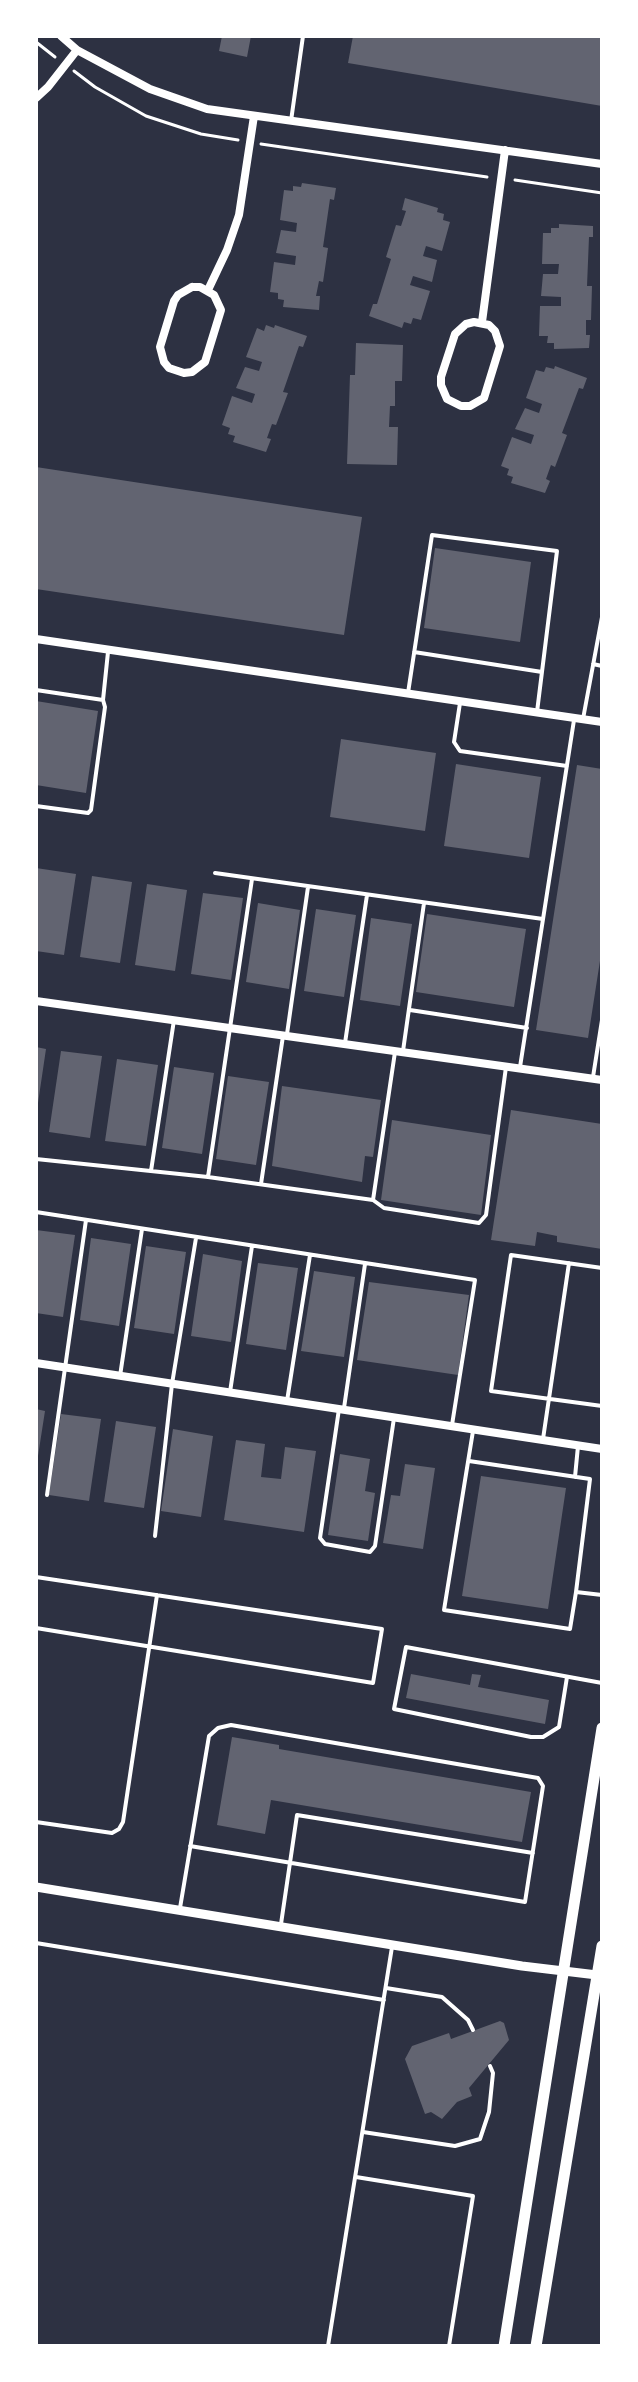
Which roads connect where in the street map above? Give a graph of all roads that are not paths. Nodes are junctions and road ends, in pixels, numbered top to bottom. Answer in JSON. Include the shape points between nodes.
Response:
{"nodes":[{"id":1,"x":61,"y":36,"type":"edge"},
{"id":2,"x":303,"y":36,"type":"edge"},
{"id":3,"x":77,"y":50,"type":"junction"},
{"id":4,"x":36,"y":98,"type":"edge"},
{"id":5,"x":254,"y":116,"type":"junction"},
{"id":6,"x":291,"y":121,"type":"junction"},
{"id":7,"x":505,"y":150,"type":"junction"},
{"id":8,"x":602,"y":164,"type":"edge"},
{"id":9,"x":208,"y":290,"type":"junction"},
{"id":10,"x":482,"y":322,"type":"junction"},
{"id":11,"x":602,"y":617,"type":"edge"},
{"id":12,"x":36,"y":639,"type":"edge"},
{"id":13,"x":108,"y":649,"type":"junction"},
{"id":14,"x":414,"y":652,"type":"junction"},
{"id":15,"x":593,"y":664,"type":"junction"},
{"id":16,"x":602,"y":666,"type":"edge"},
{"id":17,"x":542,"y":672,"type":"junction"},
{"id":18,"x":36,"y":690,"type":"edge"},
{"id":19,"x":408,"y":693,"type":"junction"},
{"id":20,"x":103,"y":700,"type":"junction"},
{"id":21,"x":460,"y":701,"type":"junction"},
{"id":22,"x":537,"y":712,"type":"junction"},
{"id":23,"x":579,"y":718,"type":"junction"},
{"id":24,"x":602,"y":722,"type":"edge"},
{"id":25,"x":567,"y":766,"type":"junction"},
{"id":26,"x":36,"y":806,"type":"edge"},
{"id":27,"x":215,"y":873,"type":"dead end"},
{"id":28,"x":252,"y":879,"type":"junction"},
{"id":29,"x":308,"y":887,"type":"junction"},
{"id":30,"x":367,"y":895,"type":"junction"},
{"id":31,"x":424,"y":903,"type":"junction"},
{"id":32,"x":543,"y":919,"type":"junction"},
{"id":33,"x":36,"y":1001,"type":"edge"},
{"id":34,"x":409,"y":1010,"type":"junction"},
{"id":35,"x":174,"y":1020,"type":"junction"},
{"id":36,"x":602,"y":1020,"type":"edge"},
{"id":37,"x":230,"y":1028,"type":"junction"},
{"id":38,"x":527,"y":1028,"type":"junction"},
{"id":39,"x":601,"y":1034,"type":"edge"},
{"id":40,"x":285,"y":1036,"type":"junction"},
{"id":41,"x":345,"y":1044,"type":"junction"},
{"id":42,"x":399,"y":1052,"type":"junction"},
{"id":43,"x":506,"y":1067,"type":"junction"},
{"id":44,"x":520,"y":1069,"type":"junction"},
{"id":45,"x":597,"y":1079,"type":"edge"},
{"id":46,"x":36,"y":1159,"type":"edge"},
{"id":47,"x":151,"y":1171,"type":"junction"},
{"id":48,"x":208,"y":1177,"type":"junction"},
{"id":49,"x":261,"y":1185,"type":"junction"},
{"id":50,"x":373,"y":1200,"type":"junction"},
{"id":51,"x":36,"y":1212,"type":"edge"},
{"id":52,"x":86,"y":1220,"type":"junction"},
{"id":53,"x":142,"y":1229,"type":"junction"},
{"id":54,"x":196,"y":1237,"type":"junction"},
{"id":55,"x":252,"y":1246,"type":"junction"},
{"id":56,"x":310,"y":1255,"type":"junction"},
{"id":57,"x":569,"y":1263,"type":"junction"},
{"id":58,"x":365,"y":1264,"type":"junction"},
{"id":59,"x":602,"y":1268,"type":"edge"},
{"id":60,"x":36,"y":1363,"type":"edge"},
{"id":61,"x":66,"y":1367,"type":"junction"},
{"id":62,"x":120,"y":1376,"type":"junction"},
{"id":63,"x":172,"y":1384,"type":"junction"},
{"id":64,"x":230,"y":1392,"type":"junction"},
{"id":65,"x":548,"y":1399,"type":"junction"},
{"id":66,"x":287,"y":1401,"type":"junction"},
{"id":67,"x":602,"y":1406,"type":"edge"},
{"id":68,"x":342,"y":1410,"type":"junction"},
{"id":69,"x":394,"y":1418,"type":"junction"},
{"id":70,"x":452,"y":1427,"type":"junction"},
{"id":71,"x":473,"y":1430,"type":"junction"},
{"id":72,"x":543,"y":1441,"type":"junction"},
{"id":73,"x":578,"y":1446,"type":"junction"},
{"id":74,"x":602,"y":1449,"type":"edge"},
{"id":75,"x":468,"y":1461,"type":"junction"},
{"id":76,"x":575,"y":1477,"type":"junction"},
{"id":77,"x":47,"y":1495,"type":"dead end"},
{"id":78,"x":155,"y":1536,"type":"dead end"},
{"id":79,"x":36,"y":1577,"type":"edge"},
{"id":80,"x":576,"y":1592,"type":"junction"},
{"id":81,"x":157,"y":1595,"type":"junction"},
{"id":82,"x":602,"y":1595,"type":"edge"},
{"id":83,"x":36,"y":1628,"type":"edge"},
{"id":84,"x":149,"y":1646,"type":"junction"},
{"id":85,"x":567,"y":1677,"type":"junction"},
{"id":86,"x":602,"y":1683,"type":"edge"},
{"id":87,"x":602,"y":1728,"type":"edge"},
{"id":88,"x":36,"y":1822,"type":"edge"},
{"id":89,"x":190,"y":1846,"type":"junction"},
{"id":90,"x":533,"y":1853,"type":"junction"},
{"id":91,"x":290,"y":1864,"type":"junction"},
{"id":92,"x":36,"y":1887,"type":"edge"},
{"id":93,"x":179,"y":1910,"type":"junction"},
{"id":94,"x":281,"y":1927,"type":"junction"},
{"id":95,"x":36,"y":1943,"type":"edge"},
{"id":96,"x":393,"y":1945,"type":"junction"},
{"id":97,"x":602,"y":1946,"type":"edge"},
{"id":98,"x":562,"y":1971,"type":"junction"},
{"id":99,"x":600,"y":1975,"type":"edge"},
{"id":100,"x":386,"y":1988,"type":"junction"},
{"id":101,"x":384,"y":2000,"type":"junction"},
{"id":102,"x":473,"y":2030,"type":"dead end"},
{"id":103,"x":490,"y":2066,"type":"dead end"},
{"id":104,"x":363,"y":2132,"type":"junction"},
{"id":105,"x":356,"y":2177,"type":"junction"},
{"id":106,"x":328,"y":2346,"type":"edge"},
{"id":107,"x":449,"y":2346,"type":"edge"},
{"id":108,"x":504,"y":2346,"type":"edge"},
{"id":109,"x":536,"y":2346,"type":"edge"}],
"edges":[{"from":1,"to":3,"type":"street"},
{"from":2,"to":6,"type":"lane"},
{"from":3,"to":4,"type":"street"},
{"from":3,"to":5,"type":"street","via":[[150,89],[207,109]]},
{"from":5,"to":6,"type":"street"},
{"from":5,"to":9,"type":"street","via":[[239,215]]},
{"from":6,"to":7,"type":"street"},
{"from":7,"to":8,"type":"street"},
{"from":7,"to":10,"type":"street"},
{"from":9,"to":9,"type":"street","via":[[192,287],[174,301],[160,347],[164,362],[176,372],[192,372],[205,362],[221,310]]},
{"from":10,"to":10,"type":"street","via":[[466,324],[455,334],[441,377],[447,399],[461,406],[484,398],[500,346],[495,331]]},
{"from":11,"to":15,"type":"lane"},
{"from":12,"to":13,"type":"street"},
{"from":13,"to":19,"type":"street"},
{"from":13,"to":20,"type":"lane"},
{"from":14,"to":17,"type":"lane"},
{"from":14,"to":17,"type":"lane","via":[[432,535],[557,551]]},
{"from":14,"to":19,"type":"lane"},
{"from":15,"to":16,"type":"lane"},
{"from":15,"to":23,"type":"lane"},
{"from":17,"to":22,"type":"lane"},
{"from":18,"to":20,"type":"lane"},
{"from":19,"to":21,"type":"street"},
{"from":20,"to":26,"type":"lane","via":[[91,810]]},
{"from":21,"to":22,"type":"street"},
{"from":21,"to":25,"type":"lane","via":[[454,742],[460,751]]},
{"from":22,"to":23,"type":"street"},
{"from":23,"to":24,"type":"street"},
{"from":23,"to":25,"type":"lane"},
{"from":25,"to":32,"type":"lane"},
{"from":27,"to":28,"type":"lane"},
{"from":28,"to":29,"type":"lane"},
{"from":28,"to":37,"type":"lane"},
{"from":29,"to":30,"type":"lane"},
{"from":29,"to":40,"type":"lane"},
{"from":30,"to":31,"type":"lane"},
{"from":30,"to":41,"type":"lane"},
{"from":31,"to":32,"type":"lane"},
{"from":31,"to":34,"type":"lane"},
{"from":32,"to":38,"type":"lane"},
{"from":33,"to":35,"type":"street"},
{"from":34,"to":38,"type":"lane"},
{"from":34,"to":42,"type":"lane"},
{"from":35,"to":37,"type":"street"},
{"from":35,"to":47,"type":"lane"},
{"from":36,"to":39,"type":"lane"},
{"from":37,"to":40,"type":"street"},
{"from":37,"to":48,"type":"lane"},
{"from":38,"to":44,"type":"lane"},
{"from":39,"to":45,"type":"lane"},
{"from":40,"to":41,"type":"street"},
{"from":40,"to":49,"type":"lane"},
{"from":41,"to":42,"type":"street"},
{"from":42,"to":43,"type":"street"},
{"from":42,"to":50,"type":"lane"},
{"from":43,"to":44,"type":"street"},
{"from":43,"to":50,"type":"lane","via":[[486,1215],[479,1223],[384,1208]]},
{"from":44,"to":45,"type":"street"},
{"from":46,"to":47,"type":"lane"},
{"from":47,"to":48,"type":"lane"},
{"from":48,"to":49,"type":"lane"},
{"from":49,"to":50,"type":"lane"},
{"from":51,"to":52,"type":"lane"},
{"from":52,"to":53,"type":"lane"},
{"from":52,"to":61,"type":"lane"},
{"from":53,"to":54,"type":"lane"},
{"from":53,"to":62,"type":"lane"},
{"from":54,"to":55,"type":"lane"},
{"from":54,"to":63,"type":"lane"},
{"from":55,"to":56,"type":"lane"},
{"from":55,"to":64,"type":"lane"},
{"from":56,"to":58,"type":"lane"},
{"from":56,"to":66,"type":"lane"},
{"from":57,"to":59,"type":"lane"},
{"from":57,"to":65,"type":"lane"},
{"from":57,"to":65,"type":"lane","via":[[511,1255],[491,1391]]},
{"from":58,"to":68,"type":"lane"},
{"from":58,"to":70,"type":"lane","via":[[475,1280]]},
{"from":60,"to":61,"type":"street"},
{"from":61,"to":62,"type":"street"},
{"from":61,"to":77,"type":"lane"},
{"from":62,"to":63,"type":"street"},
{"from":63,"to":64,"type":"street"},
{"from":63,"to":78,"type":"lane"},
{"from":64,"to":66,"type":"street"},
{"from":65,"to":67,"type":"lane"},
{"from":65,"to":72,"type":"lane"},
{"from":66,"to":68,"type":"street"},
{"from":68,"to":69,"type":"street"},
{"from":68,"to":69,"type":"lane","via":[[320,1538],[325,1544],[370,1552]]},
{"from":69,"to":70,"type":"street"},
{"from":70,"to":71,"type":"street"},
{"from":71,"to":72,"type":"street"},
{"from":71,"to":75,"type":"lane"},
{"from":72,"to":73,"type":"street"},
{"from":73,"to":74,"type":"street"},
{"from":73,"to":76,"type":"lane"},
{"from":75,"to":76,"type":"lane"},
{"from":75,"to":80,"type":"lane","via":[[444,1610],[570,1629]]},
{"from":76,"to":80,"type":"lane","via":[[590,1479]]},
{"from":79,"to":81,"type":"lane"},
{"from":80,"to":82,"type":"lane"},
{"from":81,"to":84,"type":"lane"},
{"from":81,"to":84,"type":"lane","via":[[382,1629],[373,1683]]},
{"from":83,"to":84,"type":"lane"},
{"from":84,"to":88,"type":"lane","via":[[119,1829],[112,1833]]},
{"from":85,"to":85,"type":"lane","via":[[406,1647],[394,1709],[543,1737],[559,1727]]},
{"from":85,"to":86,"type":"lane"},
{"from":87,"to":98,"type":"main road"},
{"from":89,"to":90,"type":"lane","via":[[209,1736],[231,1725],[538,1778],[543,1786]]},
{"from":89,"to":91,"type":"lane"},
{"from":89,"to":93,"type":"lane"},
{"from":90,"to":91,"type":"lane","via":[[525,1902]]},
{"from":90,"to":91,"type":"lane","via":[[297,1815]]},
{"from":91,"to":94,"type":"lane"},
{"from":92,"to":93,"type":"street"},
{"from":93,"to":94,"type":"street"},
{"from":94,"to":96,"type":"street"},
{"from":95,"to":101,"type":"lane"},
{"from":96,"to":98,"type":"street"},
{"from":96,"to":100,"type":"lane"},
{"from":97,"to":99,"type":"main road"},
{"from":98,"to":99,"type":"street"},
{"from":98,"to":108,"type":"main road"},
{"from":99,"to":109,"type":"main road"},
{"from":100,"to":101,"type":"lane"},
{"from":100,"to":102,"type":"lane","via":[[442,1997]]},
{"from":101,"to":104,"type":"lane"},
{"from":103,"to":104,"type":"lane","via":[[489,2112],[480,2139],[455,2146]]},
{"from":104,"to":105,"type":"lane"},
{"from":105,"to":106,"type":"lane"},
{"from":105,"to":107,"type":"lane","via":[[473,2196]]}]}
